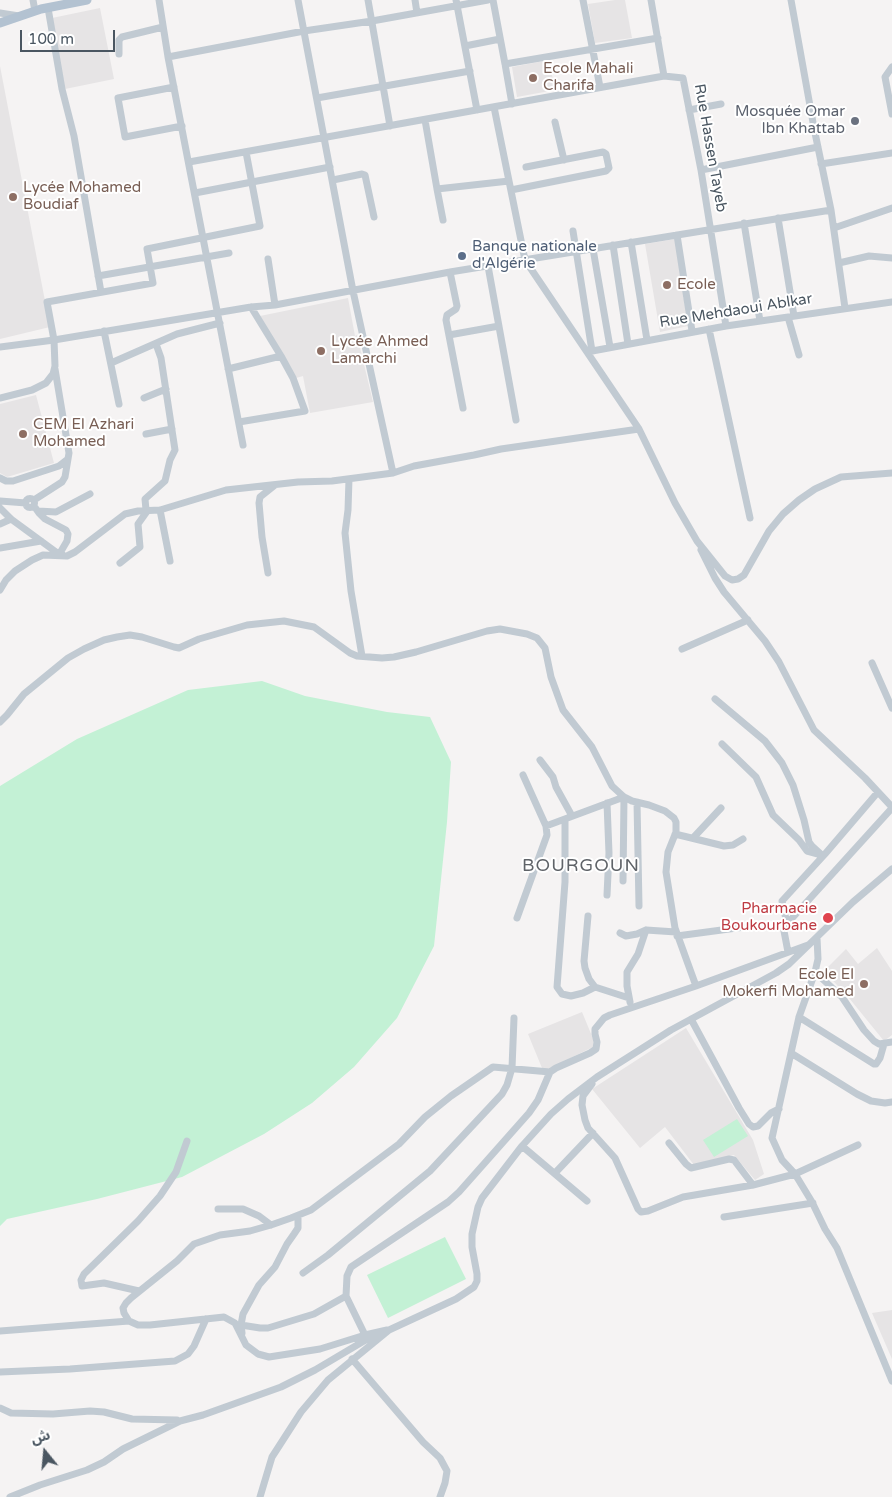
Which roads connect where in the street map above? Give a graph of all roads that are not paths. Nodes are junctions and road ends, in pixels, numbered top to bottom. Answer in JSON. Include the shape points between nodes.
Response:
{"nodes":[{"id":1,"x":32,"y":0,"type":"edge"},
{"id":2,"x":87,"y":0,"type":"edge"},
{"id":3,"x":158,"y":0,"type":"edge"},
{"id":4,"x":298,"y":0,"type":"edge"},
{"id":5,"x":368,"y":0,"type":"edge"},
{"id":6,"x":415,"y":0,"type":"edge"},
{"id":7,"x":488,"y":0,"type":"edge"},
{"id":8,"x":493,"y":0,"type":"edge"},
{"id":9,"x":583,"y":0,"type":"edge"},
{"id":10,"x":651,"y":0,"type":"edge"},
{"id":11,"x":791,"y":0,"type":"edge"},
{"id":12,"x":457,"y":3,"type":"edge"},
{"id":13,"x":48,"y":8,"type":"junction"},
{"id":14,"x":35,"y":11,"type":"junction"},
{"id":15,"x":0,"y":13,"type":"edge"},
{"id":16,"x":417,"y":13,"type":"junction"},
{"id":17,"x":20,"y":16,"type":"junction"},
{"id":18,"x":372,"y":21,"type":"junction"},
{"id":19,"x":0,"y":23,"type":"edge"},
{"id":20,"x":163,"y":26,"type":"junction"},
{"id":21,"x":304,"y":31,"type":"junction"},
{"id":22,"x":658,"y":38,"type":"junction"},
{"id":23,"x":500,"y":39,"type":"junction"},
{"id":24,"x":465,"y":46,"type":"junction"},
{"id":25,"x":592,"y":49,"type":"junction"},
{"id":26,"x":119,"y":54,"type":"dead end"},
{"id":27,"x":168,"y":57,"type":"junction"},
{"id":28,"x":505,"y":64,"type":"junction"},
{"id":29,"x":892,"y":67,"type":"edge"},
{"id":30,"x":470,"y":71,"type":"junction"},
{"id":31,"x":664,"y":76,"type":"junction"},
{"id":32,"x":174,"y":87,"type":"junction"},
{"id":33,"x":384,"y":87,"type":"junction"},
{"id":34,"x":600,"y":87,"type":"junction"},
{"id":35,"x":318,"y":98,"type":"junction"},
{"id":36,"x":512,"y":104,"type":"junction"},
{"id":37,"x":722,"y":104,"type":"dead end"},
{"id":38,"x":494,"y":107,"type":"junction"},
{"id":39,"x":477,"y":110,"type":"junction"},
{"id":40,"x":689,"y":110,"type":"junction"},
{"id":41,"x":892,"y":114,"type":"edge"},
{"id":42,"x":425,"y":120,"type":"junction"},
{"id":43,"x":555,"y":122,"type":"dead end"},
{"id":44,"x":182,"y":126,"type":"junction"},
{"id":45,"x":390,"y":126,"type":"junction"},
{"id":46,"x":324,"y":138,"type":"junction"},
{"id":47,"x":818,"y":147,"type":"junction"},
{"id":48,"x":246,"y":152,"type":"junction"},
{"id":49,"x":892,"y":153,"type":"edge"},
{"id":50,"x":564,"y":160,"type":"junction"},
{"id":51,"x":189,"y":162,"type":"junction"},
{"id":52,"x":822,"y":164,"type":"junction"},
{"id":53,"x":330,"y":167,"type":"junction"},
{"id":54,"x":526,"y":167,"type":"dead end"},
{"id":55,"x":701,"y":170,"type":"junction"},
{"id":56,"x":332,"y":180,"type":"junction"},
{"id":57,"x":509,"y":181,"type":"junction"},
{"id":58,"x":252,"y":182,"type":"junction"},
{"id":59,"x":437,"y":189,"type":"junction"},
{"id":60,"x":511,"y":190,"type":"junction"},
{"id":61,"x":195,"y":193,"type":"junction"},
{"id":62,"x":892,"y":208,"type":"edge"},
{"id":63,"x":831,"y":210,"type":"junction"},
{"id":64,"x":374,"y":218,"type":"dead end"},
{"id":65,"x":778,"y":218,"type":"junction"},
{"id":66,"x":443,"y":220,"type":"dead end"},
{"id":67,"x":744,"y":223,"type":"junction"},
{"id":68,"x":834,"y":228,"type":"junction"},
{"id":69,"x":710,"y":229,"type":"junction"},
{"id":70,"x":573,"y":231,"type":"dead end"},
{"id":71,"x":677,"y":235,"type":"junction"},
{"id":72,"x":203,"y":238,"type":"junction"},
{"id":73,"x":631,"y":242,"type":"junction"},
{"id":74,"x":613,"y":245,"type":"junction"},
{"id":75,"x":593,"y":249,"type":"junction"},
{"id":76,"x":576,"y":252,"type":"junction"},
{"id":77,"x":230,"y":253,"type":"dead end"},
{"id":78,"x":207,"y":257,"type":"junction"},
{"id":79,"x":892,"y":258,"type":"edge"},
{"id":80,"x":268,"y":259,"type":"dead end"},
{"id":81,"x":525,"y":260,"type":"junction"},
{"id":82,"x":839,"y":264,"type":"junction"},
{"id":83,"x":488,"y":266,"type":"junction"},
{"id":84,"x":150,"y":268,"type":"junction"},
{"id":85,"x":450,"y":272,"type":"junction"},
{"id":86,"x":98,"y":276,"type":"junction"},
{"id":87,"x":354,"y":290,"type":"junction"},
{"id":88,"x":100,"y":292,"type":"junction"},
{"id":89,"x":892,"y":302,"type":"edge"},
{"id":90,"x":275,"y":305,"type":"junction"},
{"id":91,"x":251,"y":307,"type":"junction"},
{"id":92,"x":845,"y":308,"type":"junction"},
{"id":93,"x":218,"y":312,"type":"junction"},
{"id":94,"x":791,"y":316,"type":"junction"},
{"id":95,"x":760,"y":321,"type":"junction"},
{"id":96,"x":220,"y":323,"type":"junction"},
{"id":97,"x":499,"y":326,"type":"junction"},
{"id":98,"x":726,"y":326,"type":"junction"},
{"id":99,"x":709,"y":328,"type":"junction"},
{"id":100,"x":104,"y":331,"type":"junction"},
{"id":101,"x":692,"y":331,"type":"junction"},
{"id":102,"x":449,"y":335,"type":"junction"},
{"id":103,"x":54,"y":340,"type":"junction"},
{"id":104,"x":647,"y":340,"type":"junction"},
{"id":105,"x":156,"y":344,"type":"junction"},
{"id":106,"x":628,"y":344,"type":"junction"},
{"id":107,"x":0,"y":346,"type":"edge"},
{"id":108,"x":610,"y":347,"type":"junction"},
{"id":109,"x":590,"y":351,"type":"junction"},
{"id":110,"x":799,"y":355,"type":"dead end"},
{"id":111,"x":281,"y":356,"type":"junction"},
{"id":112,"x":111,"y":364,"type":"junction"},
{"id":113,"x":55,"y":366,"type":"junction"},
{"id":114,"x":228,"y":369,"type":"junction"},
{"id":115,"x":166,"y":389,"type":"junction"},
{"id":116,"x":0,"y":398,"type":"edge"},
{"id":117,"x":144,"y":398,"type":"dead end"},
{"id":118,"x":118,"y":404,"type":"dead end"},
{"id":119,"x":463,"y":408,"type":"dead end"},
{"id":120,"x":516,"y":420,"type":"dead end"},
{"id":121,"x":239,"y":422,"type":"junction"},
{"id":122,"x":172,"y":428,"type":"junction"},
{"id":123,"x":639,"y":429,"type":"junction"},
{"id":124,"x":146,"y":434,"type":"dead end"},
{"id":125,"x":243,"y":445,"type":"dead end"},
{"id":126,"x":68,"y":459,"type":"junction"},
{"id":127,"x":394,"y":473,"type":"junction"},
{"id":128,"x":892,"y":473,"type":"edge"},
{"id":129,"x":0,"y":478,"type":"edge"},
{"id":130,"x":349,"y":479,"type":"junction"},
{"id":131,"x":275,"y":485,"type":"junction"},
{"id":132,"x":90,"y":494,"type":"dead end"},
{"id":133,"x":0,"y":501,"type":"edge"},
{"id":134,"x":33,"y":505,"type":"junction"},
{"id":135,"x":0,"y":508,"type":"edge"},
{"id":136,"x":147,"y":510,"type":"junction"},
{"id":137,"x":160,"y":510,"type":"junction"},
{"id":138,"x":750,"y":518,"type":"dead end"},
{"id":139,"x":11,"y":519,"type":"junction"},
{"id":140,"x":0,"y":524,"type":"edge"},
{"id":141,"x":41,"y":541,"type":"junction"},
{"id":142,"x":697,"y":541,"type":"junction"},
{"id":143,"x":0,"y":548,"type":"edge"},
{"id":144,"x":63,"y":554,"type":"junction"},
{"id":145,"x":170,"y":561,"type":"dead end"},
{"id":146,"x":120,"y":563,"type":"dead end"},
{"id":147,"x":268,"y":573,"type":"dead end"},
{"id":148,"x":0,"y":590,"type":"edge"},
{"id":149,"x":748,"y":620,"type":"junction"},
{"id":150,"x":682,"y":649,"type":"dead end"},
{"id":151,"x":362,"y":656,"type":"junction"},
{"id":152,"x":872,"y":663,"type":"dead end"},
{"id":153,"x":715,"y":699,"type":"dead end"},
{"id":154,"x":892,"y":708,"type":"edge"},
{"id":155,"x":0,"y":722,"type":"edge"},
{"id":156,"x":722,"y":744,"type":"dead end"},
{"id":157,"x":540,"y":760,"type":"dead end"},
{"id":158,"x":523,"y":775,"type":"dead end"},
{"id":159,"x":878,"y":792,"type":"junction"},
{"id":160,"x":624,"y":797,"type":"junction"},
{"id":161,"x":637,"y":802,"type":"junction"},
{"id":162,"x":607,"y":803,"type":"junction"},
{"id":163,"x":721,"y":808,"type":"dead end"},
{"id":164,"x":892,"y":808,"type":"edge"},
{"id":165,"x":568,"y":818,"type":"junction"},
{"id":166,"x":546,"y":826,"type":"junction"},
{"id":167,"x":675,"y":834,"type":"junction"},
{"id":168,"x":694,"y":838,"type":"junction"},
{"id":169,"x":743,"y":840,"type":"dead end"},
{"id":170,"x":823,"y":856,"type":"junction"},
{"id":171,"x":892,"y":869,"type":"edge"},
{"id":172,"x":623,"y":881,"type":"dead end"},
{"id":173,"x":607,"y":895,"type":"dead end"},
{"id":174,"x":639,"y":906,"type":"dead end"},
{"id":175,"x":588,"y":916,"type":"dead end"},
{"id":176,"x":517,"y":918,"type":"dead end"},
{"id":177,"x":787,"y":924,"type":"junction"},
{"id":178,"x":744,"y":927,"type":"dead end"},
{"id":179,"x":646,"y":930,"type":"junction"},
{"id":180,"x":620,"y":934,"type":"dead end"},
{"id":181,"x":677,"y":934,"type":"junction"},
{"id":182,"x":814,"y":941,"type":"junction"},
{"id":183,"x":788,"y":952,"type":"junction"},
{"id":184,"x":815,"y":972,"type":"junction"},
{"id":185,"x":696,"y":986,"type":"junction"},
{"id":186,"x":594,"y":987,"type":"junction"},
{"id":187,"x":629,"y":998,"type":"junction"},
{"id":188,"x":632,"y":1008,"type":"junction"},
{"id":189,"x":799,"y":1017,"type":"junction"},
{"id":190,"x":514,"y":1018,"type":"dead end"},
{"id":191,"x":691,"y":1019,"type":"junction"},
{"id":192,"x":888,"y":1043,"type":"edge"},
{"id":193,"x":791,"y":1054,"type":"junction"},
{"id":194,"x":512,"y":1068,"type":"junction"},
{"id":195,"x":550,"y":1072,"type":"junction"},
{"id":196,"x":595,"y":1079,"type":"junction"},
{"id":197,"x":892,"y":1102,"type":"edge"},
{"id":198,"x":779,"y":1109,"type":"junction"},
{"id":199,"x":593,"y":1133,"type":"junction"},
{"id":200,"x":187,"y":1141,"type":"dead end"},
{"id":201,"x":670,"y":1143,"type":"dead end"},
{"id":202,"x":858,"y":1145,"type":"dead end"},
{"id":203,"x":522,"y":1146,"type":"junction"},
{"id":204,"x":554,"y":1173,"type":"junction"},
{"id":205,"x":795,"y":1174,"type":"junction"},
{"id":206,"x":753,"y":1185,"type":"junction"},
{"id":207,"x":587,"y":1201,"type":"dead end"},
{"id":208,"x":813,"y":1203,"type":"junction"},
{"id":209,"x":218,"y":1209,"type":"dead end"},
{"id":210,"x":298,"y":1216,"type":"junction"},
{"id":211,"x":724,"y":1217,"type":"dead end"},
{"id":212,"x":271,"y":1225,"type":"junction"},
{"id":213,"x":303,"y":1273,"type":"dead end"},
{"id":214,"x":139,"y":1291,"type":"junction"},
{"id":215,"x":346,"y":1296,"type":"junction"},
{"id":216,"x":206,"y":1319,"type":"junction"},
{"id":217,"x":129,"y":1320,"type":"junction"},
{"id":218,"x":241,"y":1325,"type":"junction"},
{"id":219,"x":0,"y":1330,"type":"edge"},
{"id":220,"x":389,"y":1330,"type":"junction"},
{"id":221,"x":379,"y":1332,"type":"junction"},
{"id":222,"x":365,"y":1335,"type":"junction"},
{"id":223,"x":246,"y":1345,"type":"junction"},
{"id":224,"x":352,"y":1358,"type":"junction"},
{"id":225,"x":0,"y":1372,"type":"edge"},
{"id":226,"x":892,"y":1381,"type":"edge"},
{"id":227,"x":0,"y":1408,"type":"edge"},
{"id":228,"x":180,"y":1421,"type":"junction"},
{"id":229,"x":10,"y":1497,"type":"edge"},
{"id":230,"x":260,"y":1497,"type":"edge"},
{"id":231,"x":440,"y":1497,"type":"edge"}],
"edges":[{"from":1,"to":14,"type":"street"},
{"from":2,"to":13,"type":"main road"},
{"from":3,"to":20,"type":"street"},
{"from":4,"to":21,"type":"street"},
{"from":5,"to":18,"type":"street"},
{"from":6,"to":16,"type":"street"},
{"from":7,"to":12,"type":"street"},
{"from":8,"to":23,"type":"street"},
{"from":9,"to":25,"type":"street"},
{"from":10,"to":22,"type":"street"},
{"from":11,"to":47,"type":"street"},
{"from":12,"to":16,"type":"street"},
{"from":12,"to":24,"type":"street"},
{"from":13,"to":14,"type":"main road"},
{"from":13,"to":86,"type":"street"},
{"from":14,"to":17,"type":"main road"},
{"from":15,"to":17,"type":"street"},
{"from":16,"to":18,"type":"street"},
{"from":17,"to":19,"type":"main road"},
{"from":18,"to":21,"type":"street"},
{"from":18,"to":33,"type":"street"},
{"from":20,"to":26,"type":"street","via":[[122,37],[118,40]]},
{"from":20,"to":27,"type":"street"},
{"from":21,"to":27,"type":"street"},
{"from":21,"to":35,"type":"street"},
{"from":22,"to":25,"type":"street"},
{"from":22,"to":31,"type":"street"},
{"from":23,"to":24,"type":"street"},
{"from":23,"to":28,"type":"street"},
{"from":24,"to":30,"type":"street"},
{"from":25,"to":28,"type":"street"},
{"from":25,"to":34,"type":"street"},
{"from":27,"to":32,"type":"street"},
{"from":28,"to":36,"type":"street"},
{"from":29,"to":41,"type":"street","via":[[885,77]]},
{"from":30,"to":33,"type":"street"},
{"from":30,"to":39,"type":"street"},
{"from":31,"to":34,"type":"street"},
{"from":31,"to":40,"type":"street","name":"Rue Hassen Tayeb","via":[[683,78]]},
{"from":32,"to":44,"type":"street"},
{"from":32,"to":44,"type":"street","via":[[118,98],[125,137]]},
{"from":33,"to":35,"type":"street"},
{"from":33,"to":45,"type":"street"},
{"from":34,"to":36,"type":"street"},
{"from":35,"to":46,"type":"street"},
{"from":36,"to":38,"type":"street"},
{"from":37,"to":40,"type":"street"},
{"from":38,"to":39,"type":"street"},
{"from":38,"to":57,"type":"street"},
{"from":39,"to":42,"type":"street"},
{"from":40,"to":55,"type":"street","name":"Rue Hassen Tayeb"},
{"from":42,"to":45,"type":"street"},
{"from":42,"to":59,"type":"street"},
{"from":43,"to":50,"type":"street"},
{"from":44,"to":51,"type":"street"},
{"from":45,"to":46,"type":"street"},
{"from":46,"to":48,"type":"street"},
{"from":46,"to":53,"type":"street"},
{"from":47,"to":52,"type":"street"},
{"from":47,"to":55,"type":"street"},
{"from":48,"to":51,"type":"street"},
{"from":48,"to":58,"type":"street"},
{"from":49,"to":52,"type":"street"},
{"from":50,"to":54,"type":"street"},
{"from":50,"to":60,"type":"street","via":[[603,152],[609,168]]},
{"from":51,"to":61,"type":"street"},
{"from":52,"to":63,"type":"street"},
{"from":53,"to":56,"type":"street"},
{"from":53,"to":58,"type":"street"},
{"from":55,"to":69,"type":"street","name":"Rue Hassen Tayeb"},
{"from":56,"to":64,"type":"street","via":[[365,175]]},
{"from":56,"to":87,"type":"street"},
{"from":57,"to":59,"type":"street"},
{"from":57,"to":60,"type":"street"},
{"from":58,"to":61,"type":"street"},
{"from":58,"to":72,"type":"street","via":[[260,226]]},
{"from":59,"to":66,"type":"street"},
{"from":60,"to":81,"type":"street"},
{"from":61,"to":72,"type":"street"},
{"from":62,"to":68,"type":"street"},
{"from":63,"to":65,"type":"street"},
{"from":63,"to":68,"type":"street"},
{"from":65,"to":67,"type":"street"},
{"from":65,"to":94,"type":"street"},
{"from":67,"to":69,"type":"street"},
{"from":67,"to":95,"type":"street"},
{"from":68,"to":82,"type":"street"},
{"from":69,"to":71,"type":"street"},
{"from":69,"to":98,"type":"street","name":"Rue Hassen Tayeb"},
{"from":70,"to":76,"type":"street"},
{"from":71,"to":73,"type":"street"},
{"from":71,"to":101,"type":"street"},
{"from":72,"to":78,"type":"street"},
{"from":72,"to":84,"type":"street","via":[[147,249]]},
{"from":73,"to":74,"type":"street"},
{"from":73,"to":104,"type":"street"},
{"from":74,"to":75,"type":"street"},
{"from":74,"to":106,"type":"street"},
{"from":75,"to":76,"type":"street"},
{"from":75,"to":108,"type":"street"},
{"from":76,"to":81,"type":"street"},
{"from":76,"to":109,"type":"street"},
{"from":77,"to":78,"type":"street"},
{"from":78,"to":84,"type":"street"},
{"from":78,"to":93,"type":"street"},
{"from":79,"to":82,"type":"street","via":[[869,256]]},
{"from":80,"to":90,"type":"street"},
{"from":81,"to":83,"type":"street"},
{"from":81,"to":109,"type":"street"},
{"from":82,"to":92,"type":"street"},
{"from":83,"to":85,"type":"street"},
{"from":83,"to":97,"type":"street"},
{"from":84,"to":86,"type":"street"},
{"from":84,"to":88,"type":"street","via":[[153,283]]},
{"from":85,"to":87,"type":"street"},
{"from":85,"to":102,"type":"street","via":[[457,306],[446,317]]},
{"from":86,"to":88,"type":"street"},
{"from":87,"to":90,"type":"street"},
{"from":87,"to":127,"type":"street"},
{"from":88,"to":103,"type":"street","via":[[47,302]]},
{"from":89,"to":92,"type":"street","name":"Rue Mehdaoui Ablkar"},
{"from":90,"to":91,"type":"street"},
{"from":91,"to":93,"type":"street"},
{"from":91,"to":111,"type":"street"},
{"from":92,"to":94,"type":"street","name":"Rue Mehdaoui Ablkar"},
{"from":93,"to":96,"type":"street"},
{"from":93,"to":100,"type":"street"},
{"from":94,"to":95,"type":"street","name":"Rue Mehdaoui Ablkar"},
{"from":94,"to":110,"type":"street"},
{"from":95,"to":98,"type":"street","name":"Rue Mehdaoui Ablkar"},
{"from":96,"to":105,"type":"street","via":[[177,334]]},
{"from":96,"to":114,"type":"street"},
{"from":97,"to":102,"type":"street"},
{"from":97,"to":120,"type":"street"},
{"from":98,"to":99,"type":"street","name":"Rue Mehdaoui Ablkar"},
{"from":99,"to":101,"type":"street","name":"Rue Mehdaoui Ablkar"},
{"from":99,"to":138,"type":"street"},
{"from":100,"to":103,"type":"street"},
{"from":100,"to":112,"type":"street"},
{"from":101,"to":104,"type":"street","name":"Rue Mehdaoui Ablkar"},
{"from":102,"to":119,"type":"street"},
{"from":103,"to":107,"type":"street"},
{"from":103,"to":113,"type":"street"},
{"from":104,"to":106,"type":"street","name":"Rue Mehdaoui Ablkar"},
{"from":105,"to":112,"type":"street"},
{"from":105,"to":115,"type":"street"},
{"from":106,"to":108,"type":"street","name":"Rue Mehdaoui Ablkar"},
{"from":108,"to":109,"type":"street","name":"Rue Mehdaoui Ablkar"},
{"from":109,"to":123,"type":"street"},
{"from":111,"to":114,"type":"street"},
{"from":111,"to":121,"type":"street","via":[[305,411]]},
{"from":112,"to":118,"type":"street"},
{"from":113,"to":116,"type":"street","via":[[46,383]]},
{"from":113,"to":126,"type":"street"},
{"from":114,"to":121,"type":"street"},
{"from":115,"to":117,"type":"street"},
{"from":115,"to":122,"type":"street"},
{"from":121,"to":125,"type":"street"},
{"from":122,"to":124,"type":"street"},
{"from":122,"to":136,"type":"street","via":[[175,450],[165,481],[145,499]]},
{"from":123,"to":127,"type":"street","via":[[502,449]]},
{"from":123,"to":142,"type":"street"},
{"from":126,"to":129,"type":"street","via":[[59,466],[13,480]]},
{"from":126,"to":134,"type":"street","via":[[62,482]]},
{"from":127,"to":130,"type":"street"},
{"from":128,"to":142,"type":"street","via":[[841,477],[799,500],[769,531],[748,571],[738,579],[725,576]]},
{"from":130,"to":131,"type":"street"},
{"from":130,"to":151,"type":"street","via":[[345,533]]},
{"from":131,"to":137,"type":"street","via":[[226,490]]},
{"from":131,"to":147,"type":"street","via":[[260,497],[259,503]]},
{"from":132,"to":134,"type":"street","via":[[56,512]]},
{"from":133,"to":134,"type":"street"},
{"from":134,"to":144,"type":"street","via":[[45,519],[66,530]]},
{"from":135,"to":139,"type":"street"},
{"from":136,"to":137,"type":"street"},
{"from":136,"to":144,"type":"street","via":[[125,514],[75,552]]},
{"from":136,"to":146,"type":"street","via":[[138,524],[140,547]]},
{"from":137,"to":145,"type":"street"},
{"from":139,"to":140,"type":"street"},
{"from":139,"to":141,"type":"street"},
{"from":141,"to":143,"type":"street"},
{"from":141,"to":144,"type":"street"},
{"from":142,"to":149,"type":"street","via":[[724,592]]},
{"from":144,"to":148,"type":"street","via":[[48,554],[32,560],[15,571]]},
{"from":149,"to":150,"type":"street"},
{"from":149,"to":159,"type":"street","via":[[765,640],[814,730]]},
{"from":151,"to":155,"type":"street","via":[[344,650],[314,628],[284,621],[247,625],[199,638],[179,648],[142,636],[117,637],[68,658],[24,694]]},
{"from":151,"to":160,"type":"street","via":[[394,657],[500,629],[537,638],[545,648],[563,710],[592,747],[612,786]]},
{"from":152,"to":154,"type":"street"},
{"from":153,"to":170,"type":"street","via":[[764,741],[782,763],[793,785],[810,842]]},
{"from":156,"to":170,"type":"street","via":[[756,777],[773,815],[807,850]]},
{"from":157,"to":165,"type":"street","via":[[553,777]]},
{"from":158,"to":166,"type":"street"},
{"from":159,"to":164,"type":"street"},
{"from":159,"to":170,"type":"street"},
{"from":160,"to":161,"type":"street"},
{"from":160,"to":162,"type":"street"},
{"from":160,"to":172,"type":"street"},
{"from":161,"to":167,"type":"street","via":[[674,818]]},
{"from":161,"to":174,"type":"street"},
{"from":162,"to":165,"type":"street"},
{"from":162,"to":173,"type":"street"},
{"from":163,"to":168,"type":"street"},
{"from":164,"to":177,"type":"street"},
{"from":165,"to":166,"type":"street"},
{"from":165,"to":186,"type":"street","via":[[557,987],[562,994],[571,996]]},
{"from":166,"to":176,"type":"street","via":[[547,835]]},
{"from":167,"to":168,"type":"street"},
{"from":167,"to":181,"type":"street","via":[[668,852],[666,872]]},
{"from":168,"to":169,"type":"street","via":[[724,846]]},
{"from":170,"to":177,"type":"street","via":[[782,900]]},
{"from":171,"to":182,"type":"street"},
{"from":175,"to":186,"type":"street","via":[[585,968]]},
{"from":177,"to":183,"type":"street","via":[[784,931]]},
{"from":178,"to":181,"type":"street"},
{"from":179,"to":180,"type":"street","via":[[626,936]]},
{"from":179,"to":181,"type":"street"},
{"from":179,"to":187,"type":"street","via":[[638,954],[627,972]]},
{"from":181,"to":185,"type":"street"},
{"from":182,"to":183,"type":"street"},
{"from":182,"to":184,"type":"street","via":[[818,959]]},
{"from":182,"to":191,"type":"street","via":[[776,973]]},
{"from":183,"to":185,"type":"street"},
{"from":184,"to":189,"type":"street"},
{"from":184,"to":192,"type":"street","via":[[842,997],[874,1041]]},
{"from":185,"to":188,"type":"street"},
{"from":186,"to":187,"type":"street"},
{"from":187,"to":188,"type":"street"},
{"from":188,"to":195,"type":"street","via":[[610,1015],[599,1023],[595,1028],[597,1046],[593,1051]]},
{"from":189,"to":192,"type":"street","via":[[874,1064]]},
{"from":189,"to":193,"type":"street"},
{"from":190,"to":194,"type":"street"},
{"from":191,"to":196,"type":"street"},
{"from":191,"to":198,"type":"street","via":[[749,1124],[758,1126],[770,1113]]},
{"from":193,"to":197,"type":"street","via":[[871,1102]]},
{"from":193,"to":198,"type":"street"},
{"from":194,"to":195,"type":"street"},
{"from":194,"to":210,"type":"street","via":[[493,1067],[485,1072],[425,1117],[398,1144],[357,1176]]},
{"from":194,"to":213,"type":"street","via":[[502,1094],[430,1171]]},
{"from":195,"to":215,"type":"street","via":[[529,1113],[459,1192],[351,1268],[347,1276]]},
{"from":196,"to":199,"type":"street","via":[[583,1096],[582,1105],[584,1120]]},
{"from":196,"to":203,"type":"street","via":[[555,1111]]},
{"from":198,"to":205,"type":"street","via":[[772,1138],[782,1160]]},
{"from":199,"to":204,"type":"street"},
{"from":199,"to":206,"type":"street","via":[[615,1158],[641,1212],[683,1198]]},
{"from":200,"to":214,"type":"street","via":[[176,1172],[160,1196],[81,1280],[82,1286],[104,1283]]},
{"from":201,"to":206,"type":"street","via":[[691,1168],[734,1160]]},
{"from":202,"to":205,"type":"street"},
{"from":203,"to":204,"type":"street"},
{"from":203,"to":220,"type":"street","via":[[478,1207],[472,1234],[477,1274],[474,1287],[456,1299]]},
{"from":204,"to":207,"type":"street"},
{"from":205,"to":206,"type":"street"},
{"from":205,"to":208,"type":"street"},
{"from":208,"to":211,"type":"street"},
{"from":208,"to":226,"type":"street","via":[[837,1248]]},
{"from":209,"to":212,"type":"street","via":[[243,1209]]},
{"from":210,"to":212,"type":"street"},
{"from":210,"to":218,"type":"street","via":[[298,1228],[254,1294]]},
{"from":212,"to":214,"type":"street","via":[[220,1235],[194,1244],[178,1261]]},
{"from":214,"to":217,"type":"street","via":[[124,1308]]},
{"from":215,"to":218,"type":"street","via":[[314,1314],[268,1328]]},
{"from":215,"to":222,"type":"street"},
{"from":216,"to":217,"type":"street","via":[[150,1325],[138,1325]]},
{"from":216,"to":223,"type":"street","via":[[228,1318],[235,1323]]},
{"from":216,"to":225,"type":"street","via":[[194,1346],[188,1354],[175,1361]]},
{"from":217,"to":219,"type":"street"},
{"from":218,"to":223,"type":"street"},
{"from":220,"to":221,"type":"street"},
{"from":220,"to":224,"type":"street"},
{"from":221,"to":222,"type":"street"},
{"from":221,"to":228,"type":"street","via":[[281,1388]]},
{"from":222,"to":223,"type":"street","via":[[320,1349],[275,1356],[264,1356]]},
{"from":224,"to":230,"type":"street","via":[[315,1394],[289,1429],[272,1457]]},
{"from":224,"to":231,"type":"street","via":[[440,1458],[447,1471]]},
{"from":227,"to":228,"type":"street","via":[[11,1413],[90,1411],[132,1419]]},
{"from":228,"to":229,"type":"street","via":[[87,1470]]}]}
